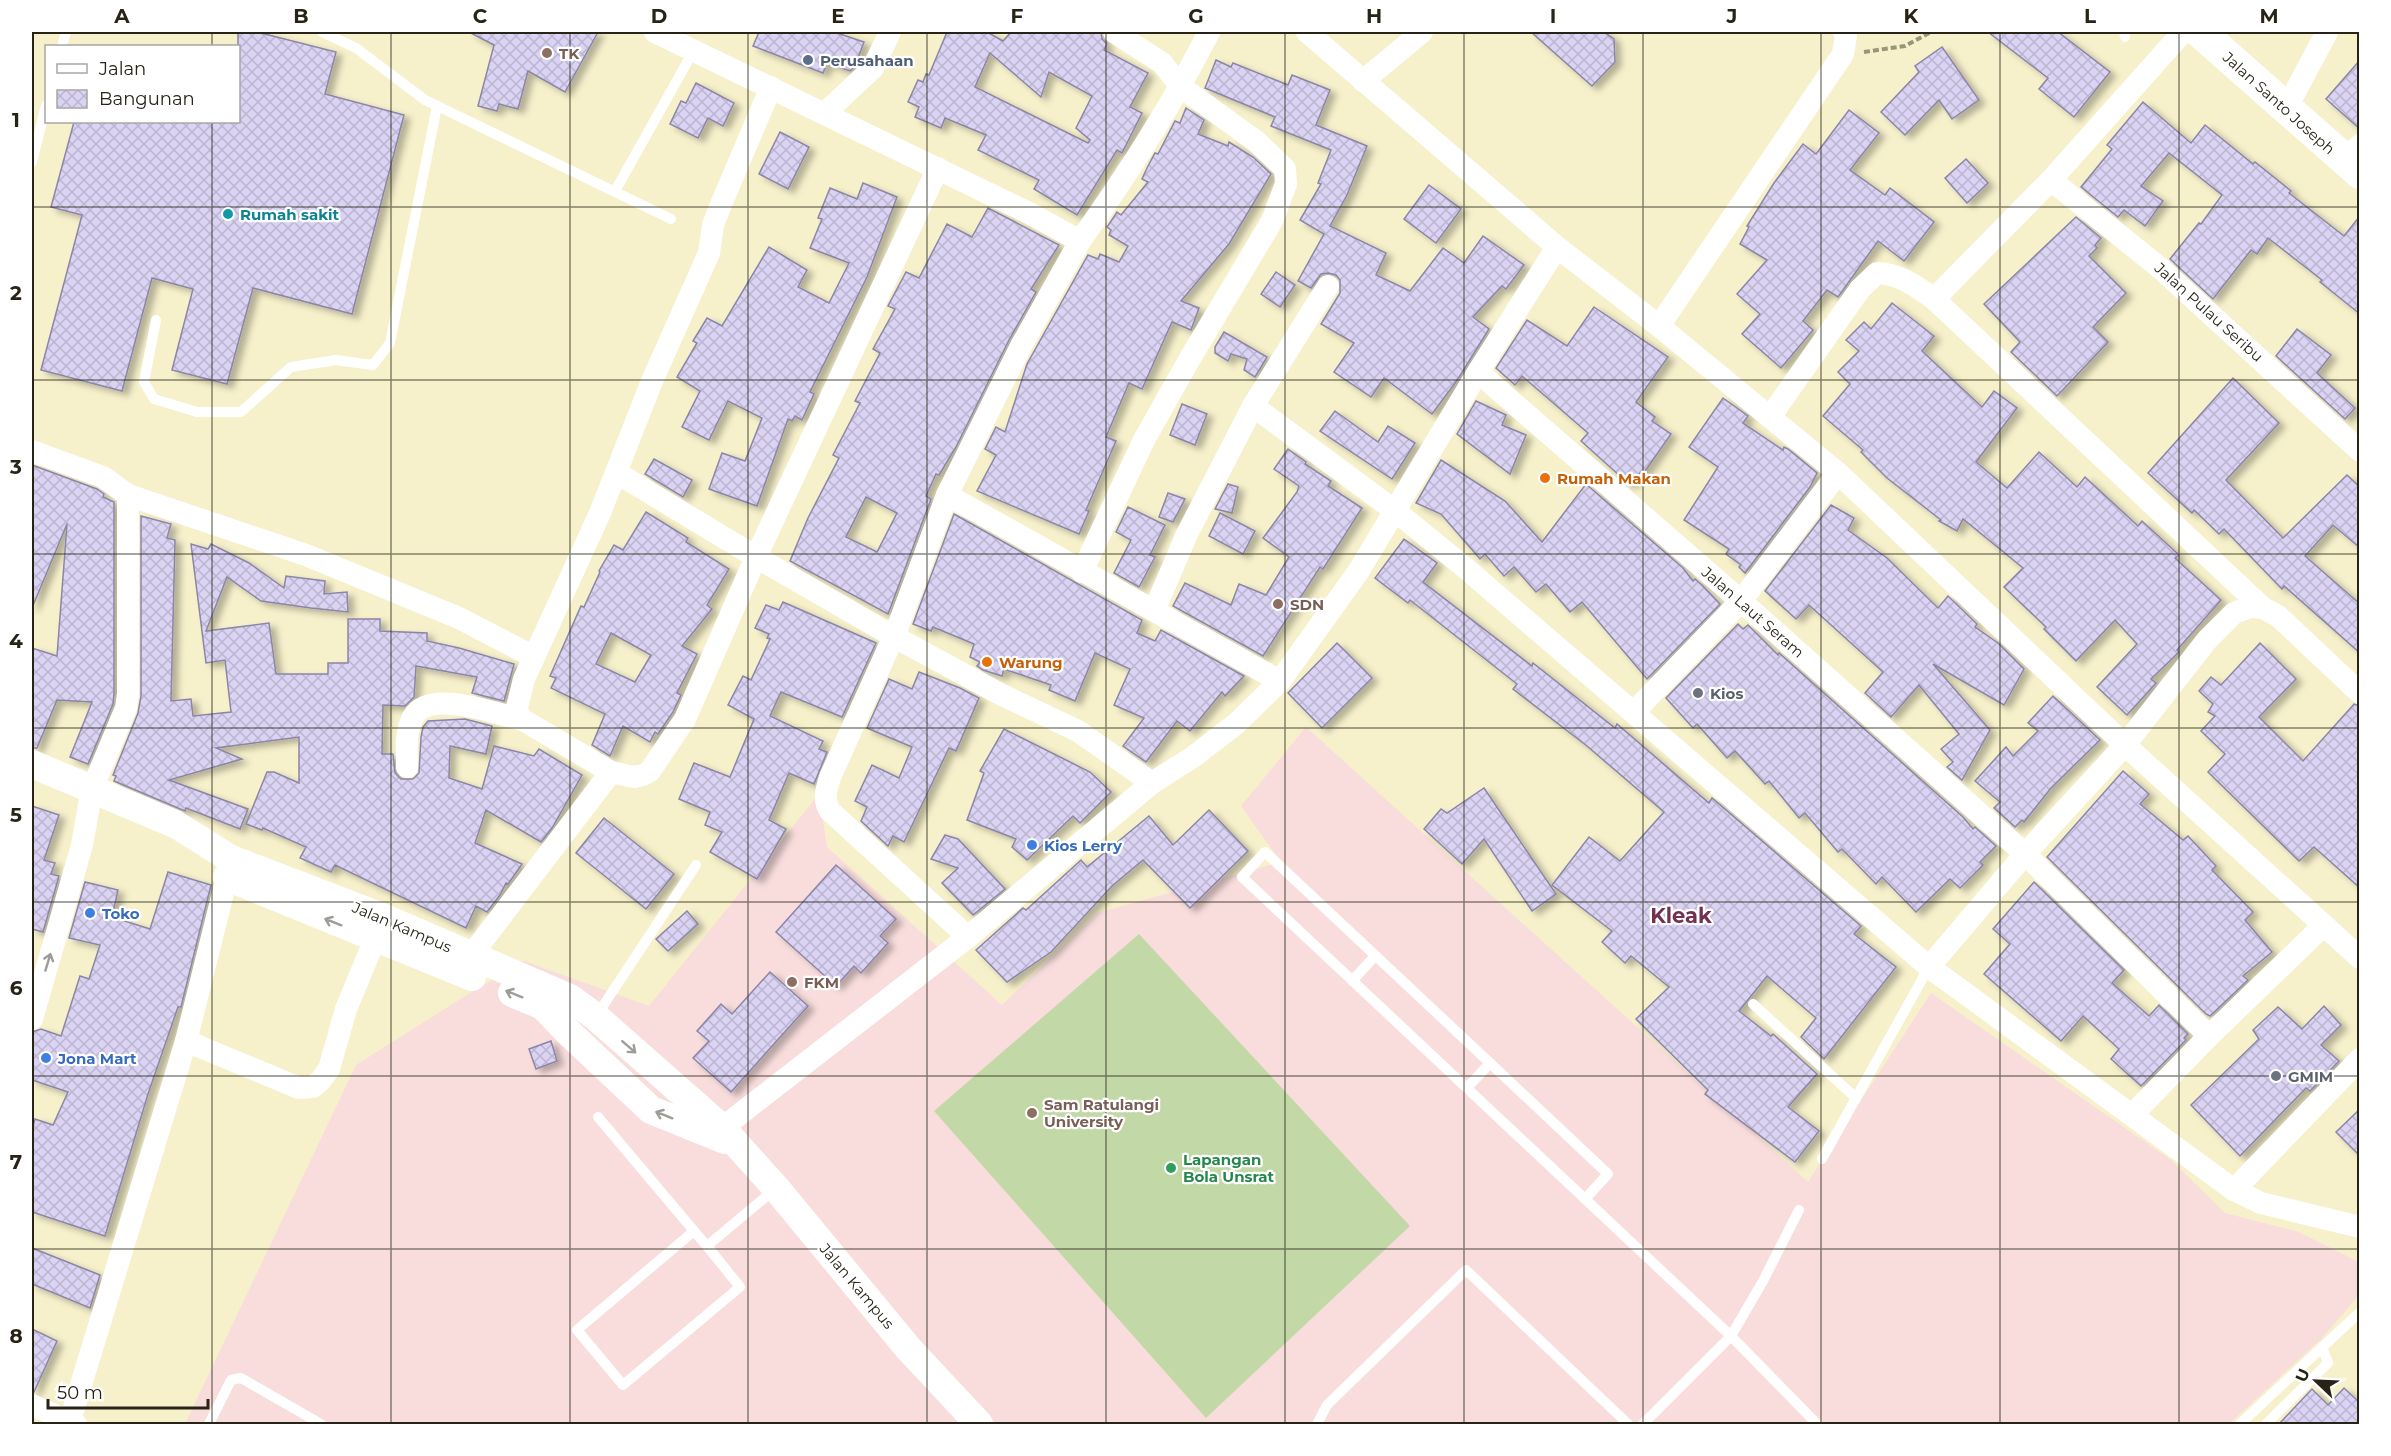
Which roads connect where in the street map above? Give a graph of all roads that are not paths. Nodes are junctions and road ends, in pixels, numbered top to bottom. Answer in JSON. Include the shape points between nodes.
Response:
{"nodes":[{"id":1,"x":322,"y":32,"type":"edge"},
{"id":2,"x":655,"y":32,"type":"edge"},
{"id":3,"x":890,"y":32,"type":"edge"},
{"id":4,"x":1114,"y":32,"type":"edge"},
{"id":5,"x":1209,"y":32,"type":"edge"},
{"id":6,"x":1307,"y":32,"type":"edge"},
{"id":7,"x":1422,"y":32,"type":"edge"},
{"id":8,"x":1844,"y":32,"type":"edge"},
{"id":9,"x":2183,"y":32,"type":"edge"},
{"id":10,"x":2200,"y":32,"type":"edge"},
{"id":11,"x":2327,"y":32,"type":"edge"},
{"id":12,"x":694,"y":50,"type":"junction"},
{"id":13,"x":1363,"y":81,"type":"junction"},
{"id":14,"x":771,"y":87,"type":"junction"},
{"id":15,"x":1181,"y":87,"type":"junction"},
{"id":16,"x":437,"y":106,"type":"junction"},
{"id":17,"x":45,"y":109,"type":"edge"},
{"id":18,"x":2286,"y":109,"type":"junction"},
{"id":19,"x":825,"y":113,"type":"junction"},
{"id":20,"x":2354,"y":159,"type":"edge"},
{"id":21,"x":32,"y":162,"type":"edge"},
{"id":22,"x":938,"y":168,"type":"junction"},
{"id":23,"x":2051,"y":180,"type":"junction"},
{"id":24,"x":615,"y":191,"type":"junction"},
{"id":25,"x":671,"y":219,"type":"dead end"},
{"id":26,"x":1080,"y":241,"type":"junction"},
{"id":27,"x":1557,"y":247,"type":"junction"},
{"id":28,"x":1328,"y":286,"type":"dead end"},
{"id":29,"x":1934,"y":299,"type":"junction"},
{"id":30,"x":156,"y":320,"type":"dead end"},
{"id":31,"x":1659,"y":326,"type":"junction"},
{"id":32,"x":1478,"y":372,"type":"junction"},
{"id":33,"x":1253,"y":406,"type":"junction"},
{"id":34,"x":1770,"y":417,"type":"junction"},
{"id":35,"x":32,"y":451,"type":"edge"},
{"id":36,"x":2360,"y":451,"type":"edge"},
{"id":37,"x":616,"y":473,"type":"junction"},
{"id":38,"x":1838,"y":473,"type":"junction"},
{"id":39,"x":128,"y":495,"type":"junction"},
{"id":40,"x":947,"y":495,"type":"junction"},
{"id":41,"x":1394,"y":510,"type":"junction"},
{"id":42,"x":756,"y":557,"type":"junction"},
{"id":43,"x":1082,"y":572,"type":"junction"},
{"id":44,"x":1741,"y":601,"type":"junction"},
{"id":45,"x":2263,"y":608,"type":"junction"},
{"id":46,"x":1154,"y":611,"type":"junction"},
{"id":47,"x":893,"y":636,"type":"junction"},
{"id":48,"x":534,"y":657,"type":"junction"},
{"id":49,"x":1280,"y":681,"type":"junction"},
{"id":50,"x":2360,"y":693,"type":"edge"},
{"id":51,"x":1634,"y":712,"type":"junction"},
{"id":52,"x":522,"y":720,"type":"junction"},
{"id":53,"x":2125,"y":745,"type":"junction"},
{"id":54,"x":32,"y":764,"type":"edge"},
{"id":55,"x":407,"y":767,"type":"dead end"},
{"id":56,"x":611,"y":772,"type":"junction"},
{"id":57,"x":1152,"y":783,"type":"junction"},
{"id":58,"x":92,"y":789,"type":"junction"},
{"id":59,"x":2025,"y":854,"type":"junction"},
{"id":60,"x":696,"y":865,"type":"dead end"},
{"id":61,"x":229,"y":868,"type":"junction"},
{"id":62,"x":2323,"y":926,"type":"junction"},
{"id":63,"x":968,"y":937,"type":"junction"},
{"id":64,"x":375,"y":939,"type":"junction"},
{"id":65,"x":1375,"y":956,"type":"junction"},
{"id":66,"x":470,"y":957,"type":"junction"},
{"id":67,"x":2360,"y":958,"type":"edge"},
{"id":68,"x":1929,"y":967,"type":"junction"},
{"id":69,"x":1352,"y":981,"type":"junction"},
{"id":70,"x":1753,"y":1004,"type":"dead end"},
{"id":71,"x":596,"y":1017,"type":"junction"},
{"id":72,"x":32,"y":1018,"type":"edge"},
{"id":73,"x":2209,"y":1036,"type":"junction"},
{"id":74,"x":186,"y":1041,"type":"junction"},
{"id":75,"x":2360,"y":1059,"type":"edge"},
{"id":76,"x":1490,"y":1064,"type":"junction"},
{"id":77,"x":1467,"y":1088,"type":"junction"},
{"id":78,"x":1856,"y":1098,"type":"junction"},
{"id":79,"x":2132,"y":1115,"type":"junction"},
{"id":80,"x":598,"y":1117,"type":"dead end"},
{"id":81,"x":730,"y":1137,"type":"junction"},
{"id":82,"x":1822,"y":1159,"type":"dead end"},
{"id":83,"x":776,"y":1188,"type":"junction"},
{"id":84,"x":2234,"y":1190,"type":"junction"},
{"id":85,"x":1585,"y":1199,"type":"junction"},
{"id":86,"x":1799,"y":1210,"type":"dead end"},
{"id":87,"x":2360,"y":1227,"type":"edge"},
{"id":88,"x":694,"y":1231,"type":"junction"},
{"id":89,"x":706,"y":1246,"type":"junction"},
{"id":90,"x":2360,"y":1312,"type":"edge"},
{"id":91,"x":1731,"y":1336,"type":"junction"},
{"id":92,"x":2322,"y":1347,"type":"junction"},
{"id":93,"x":32,"y":1405,"type":"edge"},
{"id":94,"x":72,"y":1424,"type":"edge"},
{"id":95,"x":209,"y":1425,"type":"edge"},
{"id":96,"x":321,"y":1425,"type":"edge"},
{"id":97,"x":979,"y":1425,"type":"edge"},
{"id":98,"x":1317,"y":1425,"type":"edge"},
{"id":99,"x":1628,"y":1425,"type":"edge"},
{"id":100,"x":1643,"y":1425,"type":"edge"},
{"id":101,"x":1817,"y":1425,"type":"edge"},
{"id":102,"x":2240,"y":1425,"type":"edge"},
{"id":103,"x":2266,"y":1425,"type":"edge"}],
"edges":[{"from":1,"to":16,"type":"lane","via":[[356,48]]},
{"from":2,"to":12,"type":"street"},
{"from":3,"to":19,"type":"street","via":[[873,68]]},
{"from":4,"to":15,"type":"street","via":[[1162,63]]},
{"from":5,"to":15,"type":"street"},
{"from":6,"to":13,"type":"street"},
{"from":7,"to":13,"type":"street"},
{"from":8,"to":31,"type":"street","via":[[1843,54]]},
{"from":9,"to":23,"type":"street"},
{"from":10,"to":18,"type":"main road","name":"Jalan Santo Joseph"},
{"from":11,"to":18,"type":"street"},
{"from":12,"to":14,"type":"street"},
{"from":12,"to":24,"type":"lane"},
{"from":13,"to":27,"type":"street"},
{"from":14,"to":19,"type":"street"},
{"from":14,"to":37,"type":"street","via":[[713,225],[709,253]]},
{"from":15,"to":26,"type":"street"},
{"from":15,"to":43,"type":"street","via":[[1257,142],[1285,169],[1286,184],[1272,221],[1144,440]]},
{"from":16,"to":24,"type":"lane"},
{"from":16,"to":30,"type":"lane","via":[[390,343],[373,365],[336,360],[291,367],[241,412],[197,412],[154,399],[144,382]]},
{"from":17,"to":21,"type":"lane"},
{"from":18,"to":20,"type":"main road","name":"Jalan Santo Joseph"},
{"from":19,"to":22,"type":"street"},
{"from":22,"to":26,"type":"street"},
{"from":22,"to":42,"type":"street"},
{"from":23,"to":29,"type":"street"},
{"from":23,"to":36,"type":"street","name":"Jalan Pulau Seribu","via":[[2160,268]]},
{"from":24,"to":25,"type":"lane"},
{"from":26,"to":40,"type":"street"},
{"from":27,"to":31,"type":"street"},
{"from":27,"to":32,"type":"street"},
{"from":28,"to":33,"type":"street"},
{"from":29,"to":34,"type":"street","via":[[1910,282],[1877,273],[1860,289]]},
{"from":29,"to":45,"type":"street"},
{"from":31,"to":34,"type":"street"},
{"from":32,"to":41,"type":"street"},
{"from":32,"to":44,"type":"street","name":"Jalan Laut Seram"},
{"from":33,"to":41,"type":"street"},
{"from":33,"to":46,"type":"street","via":[[1187,534]]},
{"from":34,"to":38,"type":"street"},
{"from":35,"to":39,"type":"street","via":[[103,477]]},
{"from":37,"to":42,"type":"street"},
{"from":37,"to":48,"type":"street"},
{"from":38,"to":44,"type":"street"},
{"from":38,"to":53,"type":"street"},
{"from":39,"to":48,"type":"street","via":[[306,555],[459,618]]},
{"from":39,"to":58,"type":"street","via":[[128,694],[126,708]]},
{"from":40,"to":43,"type":"street"},
{"from":40,"to":47,"type":"street"},
{"from":41,"to":49,"type":"street","via":[[1358,572]]},
{"from":41,"to":51,"type":"street"},
{"from":42,"to":47,"type":"street"},
{"from":42,"to":56,"type":"street","via":[[685,719],[656,763],[643,775],[634,777]]},
{"from":43,"to":46,"type":"street"},
{"from":44,"to":51,"type":"street"},
{"from":44,"to":59,"type":"street","name":"Jalan Laut Seram"},
{"from":45,"to":50,"type":"street","via":[[2278,616]]},
{"from":45,"to":53,"type":"street","via":[[2250,607],[2234,613],[2207,640]]},
{"from":46,"to":49,"type":"street"},
{"from":47,"to":57,"type":"street","via":[[1078,731]]},
{"from":47,"to":63,"type":"street","via":[[830,777],[825,794],[827,806]]},
{"from":48,"to":52,"type":"street","via":[[519,700],[518,714]]},
{"from":49,"to":57,"type":"street","via":[[1228,730]]},
{"from":51,"to":68,"type":"street"},
{"from":52,"to":55,"type":"street","via":[[444,702],[425,704],[409,726]]},
{"from":52,"to":56,"type":"street"},
{"from":53,"to":59,"type":"street"},
{"from":53,"to":62,"type":"street"},
{"from":54,"to":58,"type":"street","name":"Jalan Kampus"},
{"from":56,"to":66,"type":"street"},
{"from":57,"to":63,"type":"street"},
{"from":58,"to":61,"type":"street","name":"Jalan Kampus","via":[[175,824]]},
{"from":72,"to":58,"type":"street","one_way":true,"via":[[82,844]]},
{"from":59,"to":68,"type":"street"},
{"from":59,"to":73,"type":"street","name":"Jalan Laut Seram"},
{"from":60,"to":71,"type":"lane"},
{"from":64,"to":61,"type":"street","name":"Jalan Kampus","one_way":true},
{"from":61,"to":66,"type":"street","name":"Jalan Kampus","via":[[380,916]]},
{"from":61,"to":74,"type":"street"},
{"from":62,"to":67,"type":"street"},
{"from":62,"to":73,"type":"street"},
{"from":63,"to":81,"type":"street"},
{"from":64,"to":74,"type":"street","via":[[346,1009],[329,1069],[313,1087],[299,1088]]},
{"from":81,"to":64,"type":"street","name":"Jalan Kampus","one_way":true,"via":[[651,1110],[543,1006]]},
{"from":65,"to":69,"type":"lane"},
{"from":65,"to":69,"type":"lane","via":[[1264,852],[1242,877]]},
{"from":65,"to":76,"type":"lane"},
{"from":66,"to":71,"type":"street","name":"Jalan Kampus","via":[[570,998]]},
{"from":68,"to":78,"type":"lane"},
{"from":68,"to":79,"type":"street"},
{"from":69,"to":77,"type":"lane"},
{"from":70,"to":78,"type":"lane"},
{"from":71,"to":81,"type":"street","name":"Jalan Kampus","one_way":true},
{"from":73,"to":79,"type":"street"},
{"from":74,"to":94,"type":"street"},
{"from":75,"to":84,"type":"street"},
{"from":76,"to":77,"type":"lane"},
{"from":76,"to":85,"type":"lane","via":[[1608,1174]]},
{"from":77,"to":85,"type":"lane"},
{"from":78,"to":82,"type":"lane"},
{"from":79,"to":84,"type":"street"},
{"from":80,"to":88,"type":"lane"},
{"from":81,"to":83,"type":"street","name":"Jalan Kampus"},
{"from":83,"to":89,"type":"lane"},
{"from":83,"to":97,"type":"street","name":"Jalan Kampus","via":[[908,1348]]},
{"from":84,"to":87,"type":"street","via":[[2261,1203]]},
{"from":85,"to":91,"type":"lane"},
{"from":86,"to":91,"type":"lane"},
{"from":88,"to":89,"type":"lane"},
{"from":88,"to":89,"type":"lane","via":[[577,1330],[623,1385],[740,1287]]},
{"from":90,"to":92,"type":"lane"},
{"from":91,"to":100,"type":"lane"},
{"from":91,"to":101,"type":"lane"},
{"from":92,"to":102,"type":"lane"},
{"from":92,"to":103,"type":"lane","via":[[2328,1363]]},
{"from":93,"to":94,"type":"street"},
{"from":95,"to":96,"type":"lane","via":[[231,1380],[241,1378]]},
{"from":98,"to":99,"type":"lane","via":[[1327,1405],[1466,1270]]}]}
